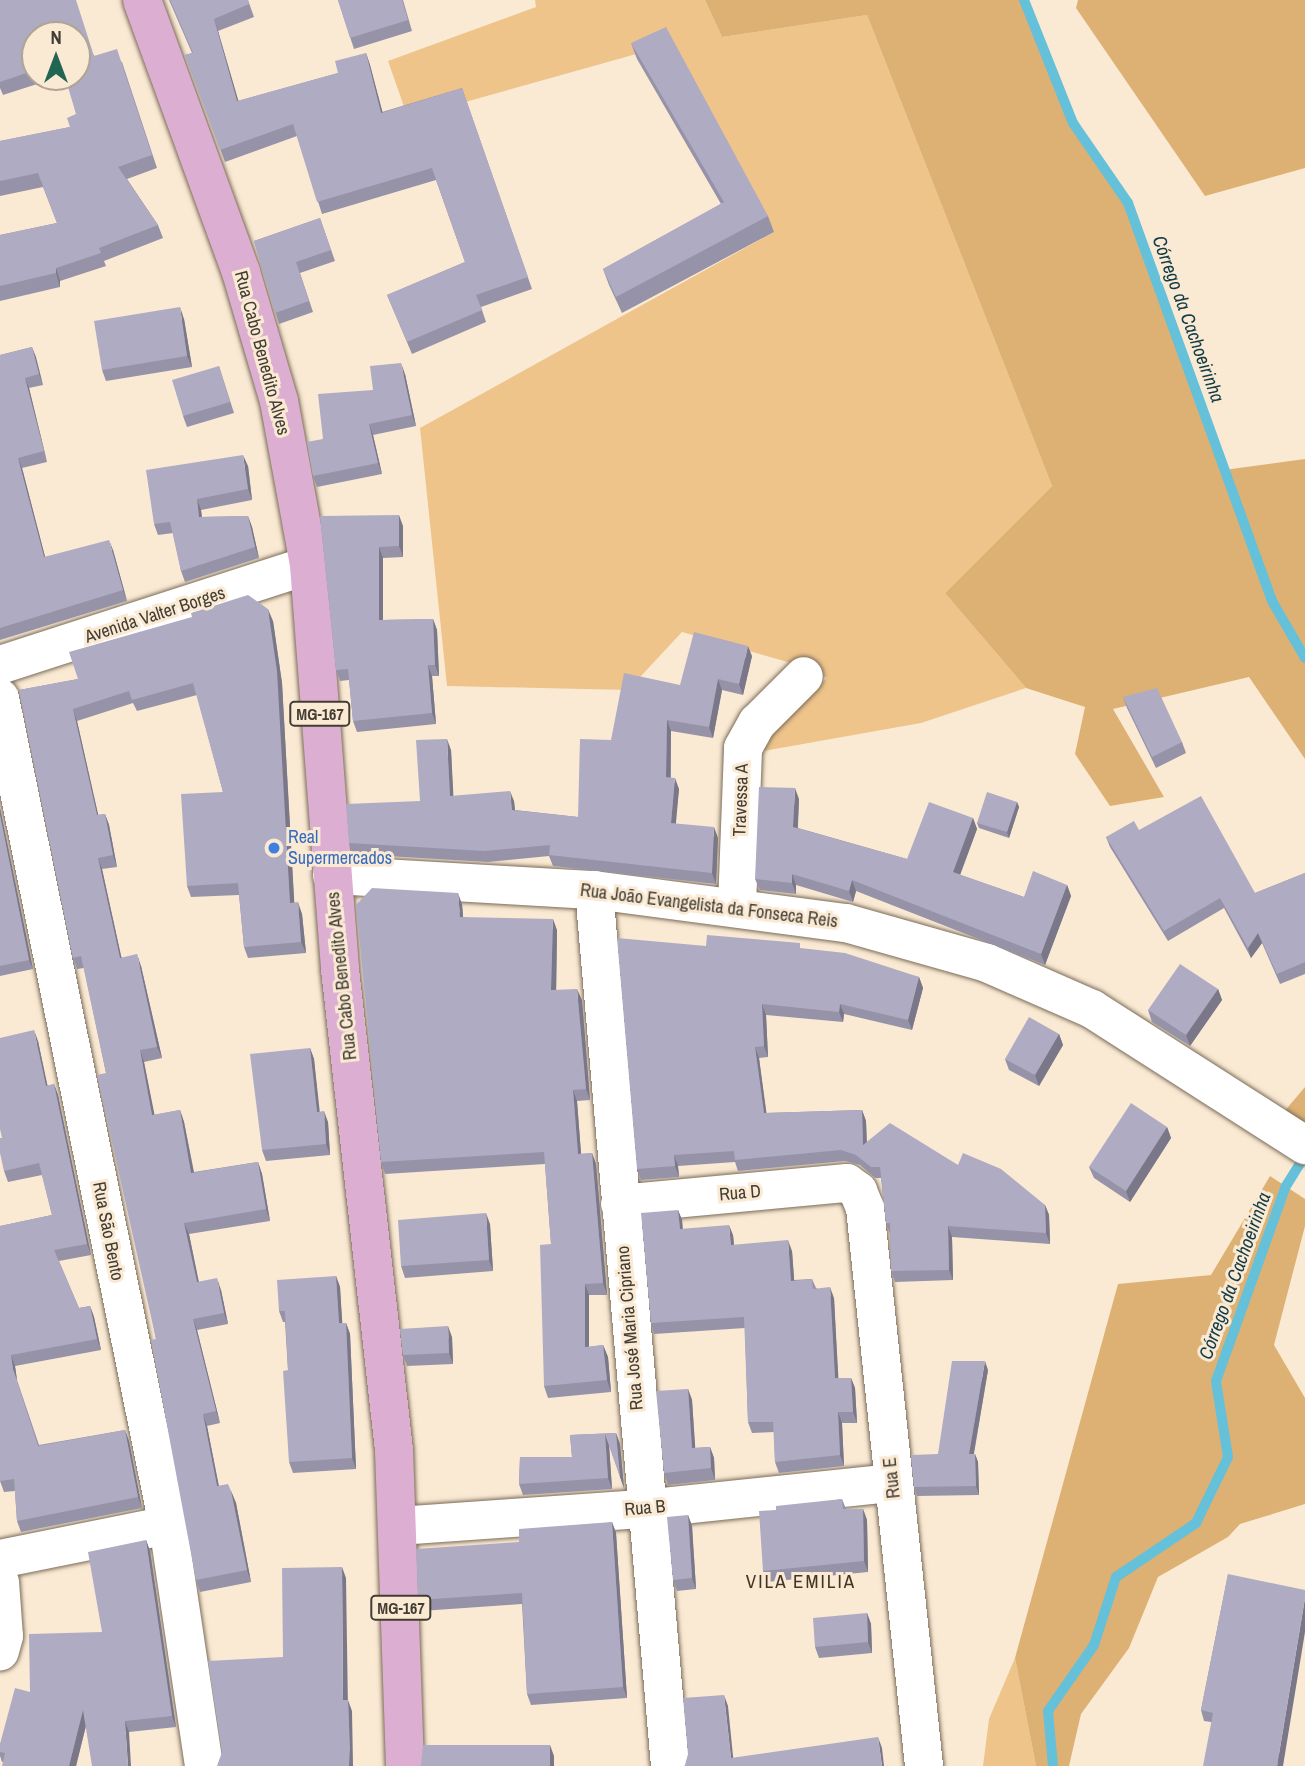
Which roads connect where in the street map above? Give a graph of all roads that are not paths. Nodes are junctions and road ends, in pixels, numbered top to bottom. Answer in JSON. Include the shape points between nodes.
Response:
{"nodes":[{"id":1,"x":142,"y":0,"type":"edge"},
{"id":2,"x":309,"y":565,"type":"junction"},
{"id":3,"x":0,"y":665,"type":"edge"},
{"id":4,"x":804,"y":676,"type":"dead end"},
{"id":5,"x":0,"y":698,"type":"edge"},
{"id":6,"x":332,"y":875,"type":"junction"},
{"id":7,"x":594,"y":890,"type":"junction"},
{"id":8,"x":737,"y":906,"type":"junction"},
{"id":9,"x":1297,"y":1139,"type":"edge"},
{"id":10,"x":858,"y":1191,"type":"joint"},
{"id":11,"x":620,"y":1205,"type":"junction"},
{"id":12,"x":892,"y":1483,"type":"junction"},
{"id":13,"x":644,"y":1509,"type":"junction"},
{"id":14,"x":167,"y":1525,"type":"junction"},
{"id":15,"x":398,"y":1526,"type":"junction"},
{"id":16,"x":0,"y":1559,"type":"edge"},
{"id":17,"x":0,"y":1582,"type":"edge"},
{"id":18,"x":1,"y":1641,"type":"edge"},
{"id":19,"x":204,"y":1766,"type":"edge"},
{"id":20,"x":405,"y":1766,"type":"edge"},
{"id":21,"x":670,"y":1766,"type":"edge"},
{"id":22,"x":924,"y":1766,"type":"edge"}],
"edges":[{"from":1,"to":2,"type":"main road","name":"Rua Cabo Benedito Alves","number":"MG-167","via":[[241,272],[279,401]]},
{"from":2,"to":3,"type":"street","name":"Avenida Valter Borges"},
{"from":2,"to":6,"type":"main road","name":"Rua Cabo Benedito Alves","number":"MG-167"},
{"from":4,"to":8,"type":"street","name":"Travessa A","via":[[757,723],[743,748]]},
{"from":5,"to":14,"type":"street","name":"Rua São Bento"},
{"from":6,"to":7,"type":"street","name":"Rua João Evangelista da Fonseca Reis"},
{"from":6,"to":15,"type":"main road","name":"Rua Cabo Benedito Alves","number":"MG-167"},
{"from":7,"to":8,"type":"street","name":"Rua João Evangelista da Fonseca Reis"},
{"from":7,"to":11,"type":"street","name":"Rua José Maria Cipriano"},
{"from":8,"to":9,"type":"street","name":"Rua João Evangelista da Fonseca Reis","via":[[846,923],[987,963],[1092,1009]]},
{"from":10,"to":11,"type":"street","name":"Rua D","via":[[846,1183]]},
{"from":10,"to":12,"type":"street","name":"Rua E","via":[[865,1208]]},
{"from":11,"to":13,"type":"street","name":"Rua José Maria Cipriano"},
{"from":12,"to":13,"type":"street","name":"Rua B"},
{"from":12,"to":22,"type":"street","name":"Rua E"},
{"from":13,"to":15,"type":"street","name":"Rua B"},
{"from":13,"to":21,"type":"street","name":"Rua José Maria Cipriano"},
{"from":14,"to":16,"type":"street"},
{"from":14,"to":19,"type":"street","name":"Rua São Bento"},
{"from":15,"to":20,"type":"main road","name":"Rua Cabo Benedito Alves","number":"MG-167"},
{"from":17,"to":18,"type":"street"}]}
